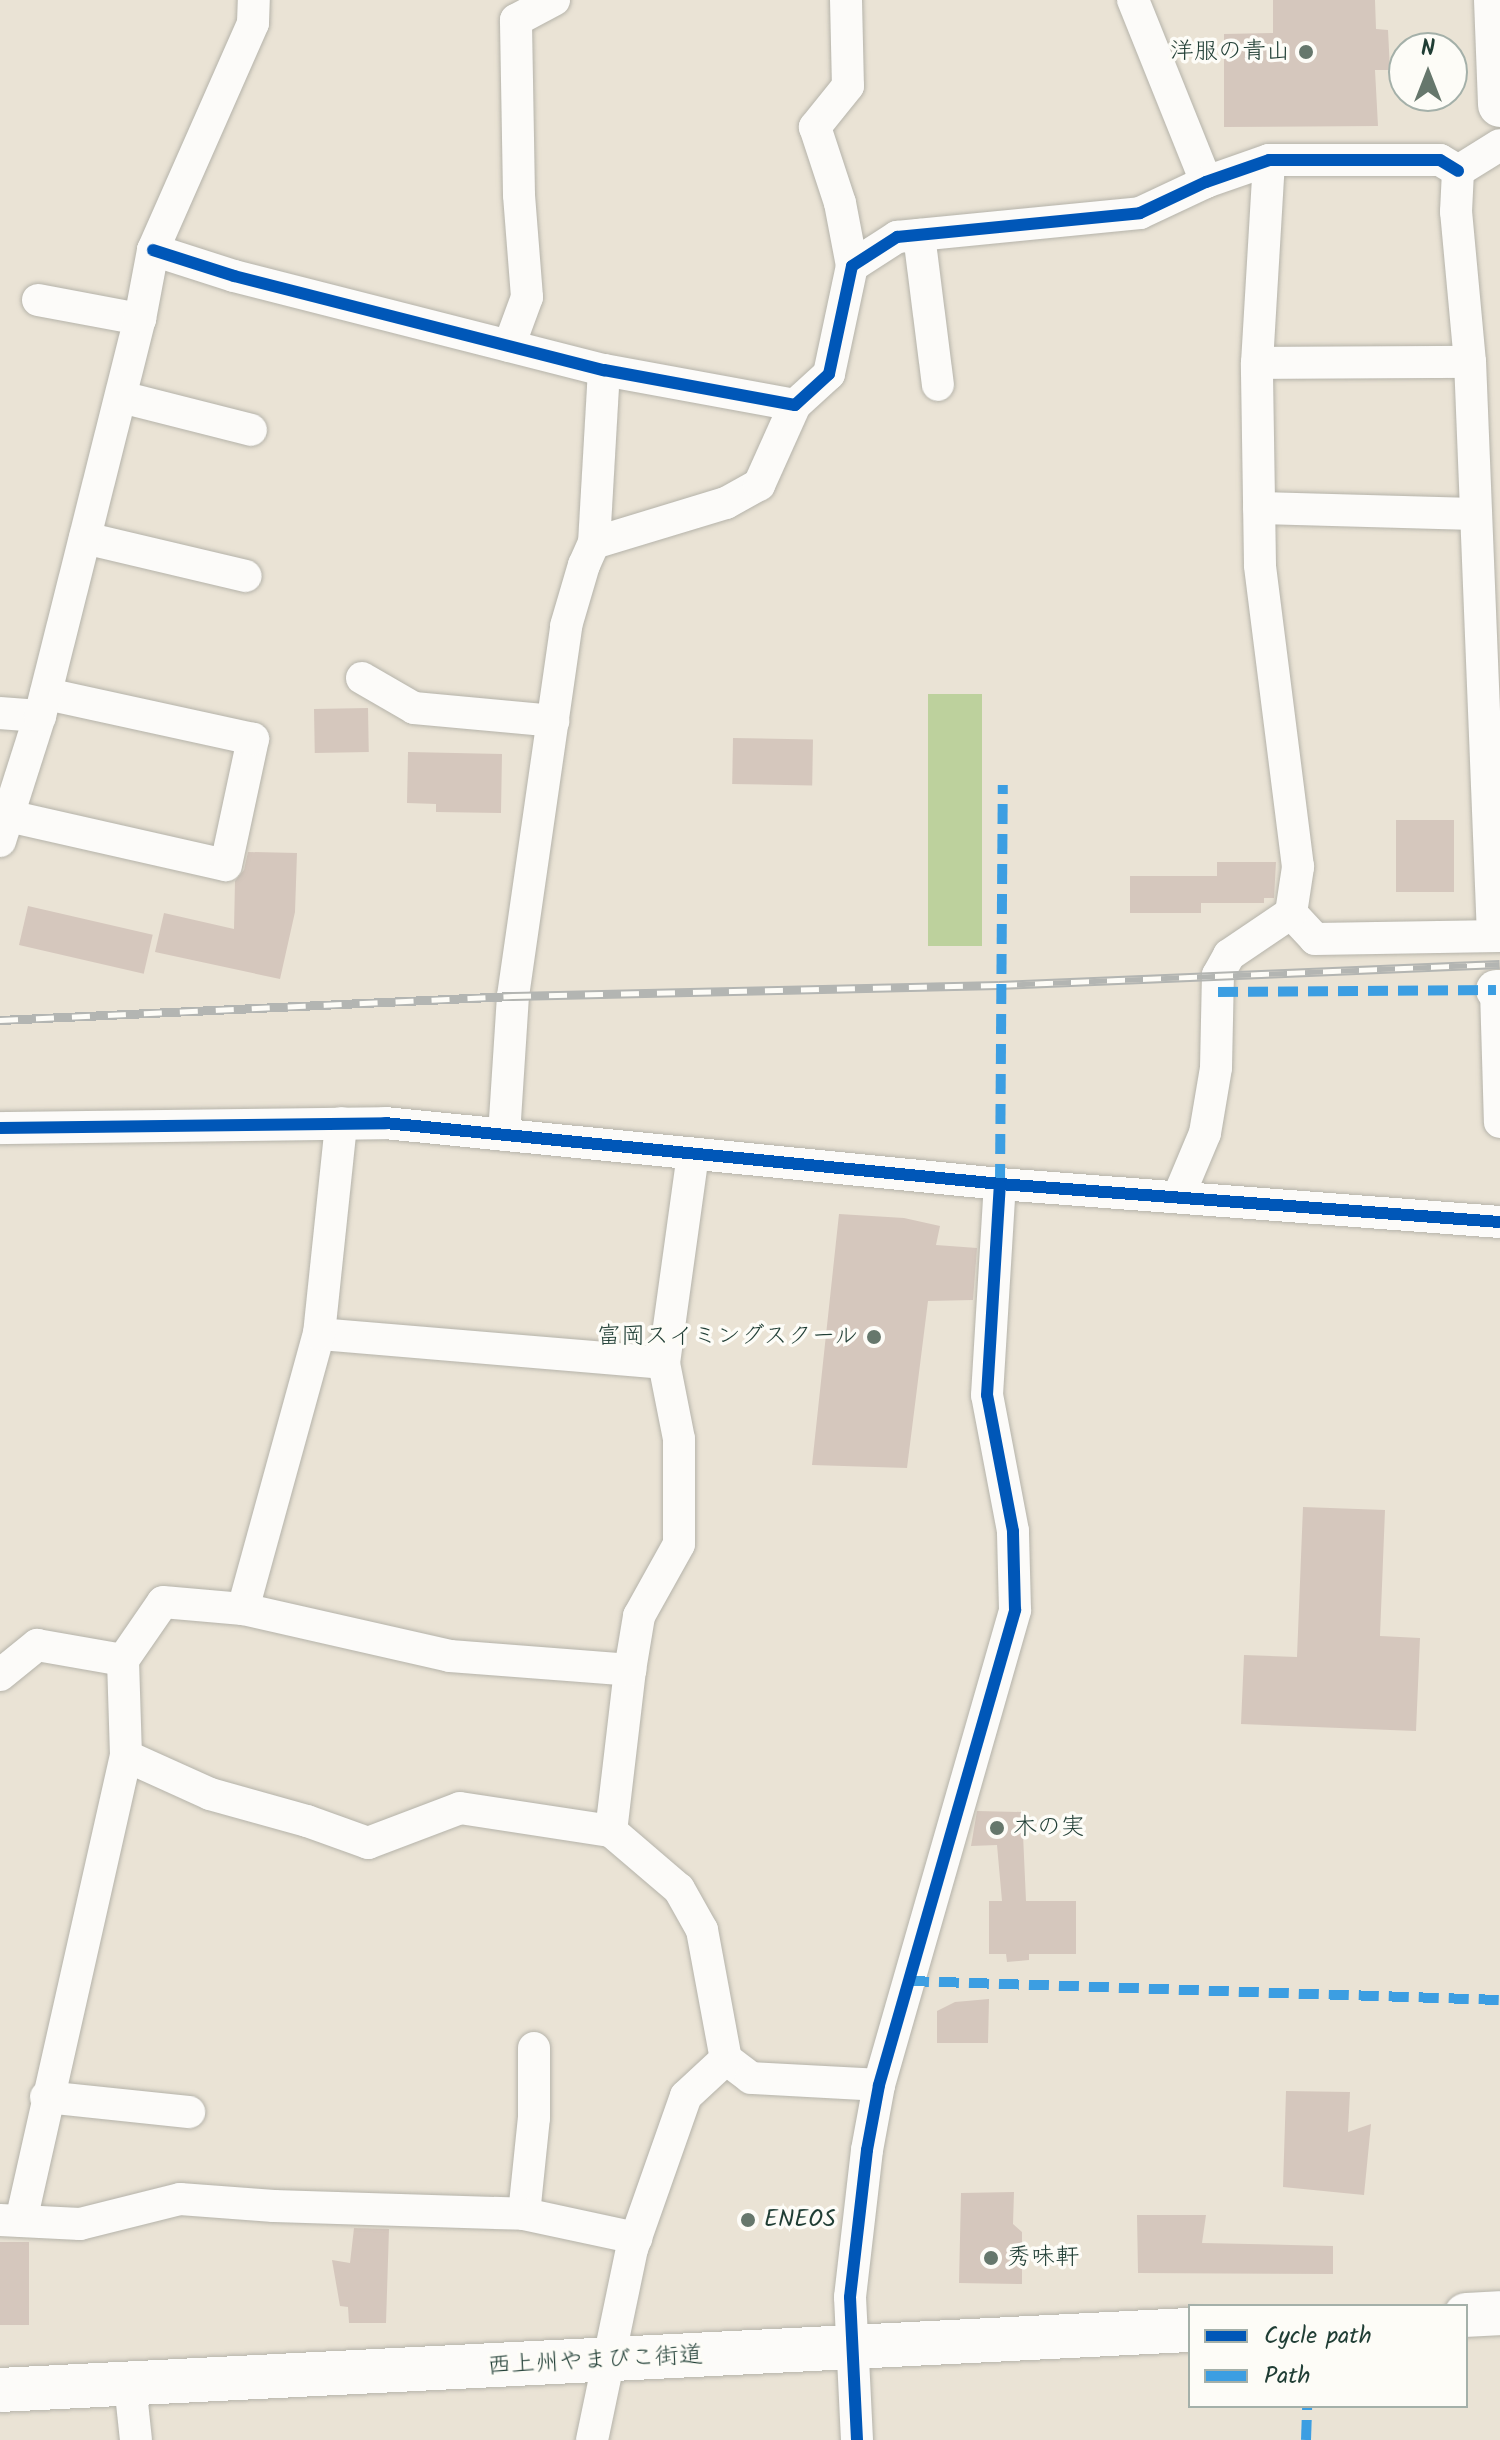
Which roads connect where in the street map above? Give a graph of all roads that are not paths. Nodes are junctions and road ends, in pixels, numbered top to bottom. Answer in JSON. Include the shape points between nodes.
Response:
{"nodes":[{"id":1,"x":254,"y":0,"type":"edge"},
{"id":2,"x":554,"y":0,"type":"edge"},
{"id":3,"x":846,"y":0,"type":"edge"},
{"id":4,"x":1133,"y":0,"type":"edge"},
{"id":5,"x":1496,"y":0,"type":"edge"},
{"id":6,"x":1499,"y":52,"type":"edge"},
{"id":7,"x":1500,"y":105,"type":"edge"},
{"id":8,"x":1500,"y":145,"type":"edge"},
{"id":9,"x":1269,"y":160,"type":"junction"},
{"id":10,"x":1458,"y":171,"type":"junction"},
{"id":11,"x":1206,"y":182,"type":"junction"},
{"id":12,"x":919,"y":235,"type":"junction"},
{"id":13,"x":153,"y":250,"type":"junction"},
{"id":14,"x":852,"y":266,"type":"junction"},
{"id":15,"x":38,"y":300,"type":"dead end"},
{"id":16,"x":140,"y":319,"type":"junction"},
{"id":17,"x":509,"y":346,"type":"junction"},
{"id":18,"x":1470,"y":362,"type":"junction"},
{"id":19,"x":1257,"y":363,"type":"junction"},
{"id":20,"x":604,"y":370,"type":"junction"},
{"id":21,"x":938,"y":385,"type":"dead end"},
{"id":22,"x":121,"y":397,"type":"junction"},
{"id":23,"x":795,"y":405,"type":"junction"},
{"id":24,"x":251,"y":430,"type":"dead end"},
{"id":25,"x":1259,"y":508,"type":"junction"},
{"id":26,"x":1476,"y":514,"type":"junction"},
{"id":27,"x":85,"y":538,"type":"junction"},
{"id":28,"x":594,"y":543,"type":"junction"},
{"id":29,"x":246,"y":576,"type":"dead end"},
{"id":30,"x":362,"y":678,"type":"dead end"},
{"id":31,"x":43,"y":705,"type":"junction"},
{"id":32,"x":0,"y":713,"type":"edge"},
{"id":33,"x":553,"y":721,"type":"junction"},
{"id":34,"x":4,"y":829,"type":"edge"},
{"id":35,"x":1291,"y":913,"type":"junction"},
{"id":36,"x":1497,"y":936,"type":"edge"},
{"id":37,"x":1498,"y":990,"type":"edge"},
{"id":38,"x":1500,"y":1122,"type":"edge"},
{"id":39,"x":341,"y":1123,"type":"junction"},
{"id":40,"x":0,"y":1128,"type":"edge"},
{"id":41,"x":504,"y":1135,"type":"junction"},
{"id":42,"x":693,"y":1154,"type":"junction"},
{"id":43,"x":1000,"y":1184,"type":"junction"},
{"id":44,"x":1179,"y":1195,"type":"junction"},
{"id":45,"x":1500,"y":1222,"type":"edge"},
{"id":46,"x":319,"y":1334,"type":"junction"},
{"id":47,"x":664,"y":1363,"type":"junction"},
{"id":48,"x":243,"y":1609,"type":"junction"},
{"id":49,"x":123,"y":1660,"type":"junction"},
{"id":50,"x":630,"y":1670,"type":"junction"},
{"id":51,"x":0,"y":1675,"type":"edge"},
{"id":52,"x":126,"y":1756,"type":"junction"},
{"id":53,"x":611,"y":1831,"type":"junction"},
{"id":54,"x":534,"y":2048,"type":"dead end"},
{"id":55,"x":726,"y":2059,"type":"junction"},
{"id":56,"x":879,"y":2085,"type":"junction"},
{"id":57,"x":46,"y":2097,"type":"junction"},
{"id":58,"x":189,"y":2112,"type":"dead end"},
{"id":59,"x":524,"y":2214,"type":"junction"},
{"id":60,"x":10,"y":2220,"type":"edge"},
{"id":61,"x":636,"y":2238,"type":"junction"},
{"id":62,"x":1500,"y":2313,"type":"edge"},
{"id":63,"x":1468,"y":2315,"type":"edge"},
{"id":64,"x":1188,"y":2330,"type":"edge"},
{"id":65,"x":851,"y":2349,"type":"junction"},
{"id":66,"x":607,"y":2360,"type":"junction"},
{"id":67,"x":130,"y":2384,"type":"junction"},
{"id":68,"x":0,"y":2390,"type":"edge"},
{"id":69,"x":136,"y":2440,"type":"edge"},
{"id":70,"x":592,"y":2440,"type":"edge"},
{"id":71,"x":857,"y":2440,"type":"edge"}],
"edges":[{"from":1,"to":13,"type":"street","via":[[253,23]]},
{"from":2,"to":17,"type":"street","via":[[516,20],[527,297]]},
{"from":3,"to":14,"type":"street","via":[[848,86],[815,127],[840,203]]},
{"from":4,"to":11,"type":"street"},
{"from":5,"to":6,"type":"main road"},
{"from":6,"to":7,"type":"main road"},
{"from":8,"to":10,"type":"street"},
{"from":9,"to":10,"type":"street","via":[[1440,160]]},
{"from":9,"to":11,"type":"street"},
{"from":9,"to":19,"type":"street"},
{"from":10,"to":18,"type":"street","via":[[1456,212]]},
{"from":11,"to":12,"type":"street","via":[[1140,213]]},
{"from":12,"to":14,"type":"street","via":[[897,237]]},
{"from":12,"to":21,"type":"street"},
{"from":13,"to":16,"type":"street"},
{"from":13,"to":17,"type":"street","via":[[234,276]]},
{"from":14,"to":23,"type":"street","via":[[829,374]]},
{"from":15,"to":16,"type":"street"},
{"from":16,"to":22,"type":"street"},
{"from":17,"to":20,"type":"street"},
{"from":18,"to":19,"type":"street"},
{"from":18,"to":26,"type":"street"},
{"from":19,"to":25,"type":"street"},
{"from":20,"to":23,"type":"street"},
{"from":20,"to":28,"type":"street"},
{"from":22,"to":24,"type":"street"},
{"from":22,"to":27,"type":"street"},
{"from":23,"to":28,"type":"street","via":[[759,485],[726,503]]},
{"from":25,"to":26,"type":"street"},
{"from":25,"to":35,"type":"street","via":[[1260,565],[1298,867]]},
{"from":26,"to":36,"type":"street"},
{"from":27,"to":29,"type":"street"},
{"from":27,"to":31,"type":"street"},
{"from":28,"to":33,"type":"street","via":[[566,626]]},
{"from":30,"to":33,"type":"street","via":[[414,708]]},
{"from":31,"to":32,"type":"street"},
{"from":31,"to":34,"type":"street"},
{"from":31,"to":34,"type":"street","via":[[253,739],[226,865]]},
{"from":33,"to":41,"type":"street","via":[[513,996]]},
{"from":35,"to":36,"type":"street","via":[[1315,939]]},
{"from":35,"to":44,"type":"street","via":[[1229,955],[1218,975],[1216,1068],[1205,1133]]},
{"from":37,"to":38,"type":"street"},
{"from":39,"to":40,"type":"street"},
{"from":39,"to":41,"type":"street"},
{"from":39,"to":46,"type":"street"},
{"from":41,"to":42,"type":"street"},
{"from":42,"to":43,"type":"street"},
{"from":42,"to":47,"type":"street"},
{"from":43,"to":44,"type":"street"},
{"from":43,"to":56,"type":"street","via":[[987,1395],[1013,1531],[1015,1610]]},
{"from":44,"to":45,"type":"street"},
{"from":46,"to":47,"type":"street"},
{"from":46,"to":48,"type":"street"},
{"from":47,"to":50,"type":"street","via":[[679,1439],[679,1544],[639,1616]]},
{"from":48,"to":49,"type":"street","via":[[163,1602]]},
{"from":48,"to":50,"type":"street","via":[[450,1656]]},
{"from":49,"to":51,"type":"street","via":[[37,1645]]},
{"from":49,"to":52,"type":"street"},
{"from":50,"to":53,"type":"street"},
{"from":52,"to":53,"type":"street","via":[[210,1794],[368,1843],[460,1808]]},
{"from":52,"to":57,"type":"street"},
{"from":53,"to":55,"type":"street","via":[[679,1889],[702,1930]]},
{"from":54,"to":59,"type":"street","via":[[534,2118]]},
{"from":55,"to":56,"type":"street","via":[[751,2078]]},
{"from":55,"to":61,"type":"street","via":[[686,2096]]},
{"from":56,"to":65,"type":"street","via":[[850,2297]]},
{"from":57,"to":58,"type":"street"},
{"from":57,"to":60,"type":"street"},
{"from":59,"to":60,"type":"street","via":[[180,2199],[80,2224]]},
{"from":59,"to":61,"type":"street"},
{"from":61,"to":66,"type":"street"},
{"from":62,"to":63,"type":"main road"},
{"from":64,"to":65,"type":"main road","name":"西上州やまびこ街道"},
{"from":65,"to":66,"type":"main road","name":"西上州やまびこ街道"},
{"from":65,"to":71,"type":"street"},
{"from":66,"to":67,"type":"main road","name":"西上州やまびこ街道"},
{"from":66,"to":70,"type":"street"},
{"from":67,"to":68,"type":"main road","name":"西上州やまびこ街道"},
{"from":67,"to":69,"type":"street"}]}
